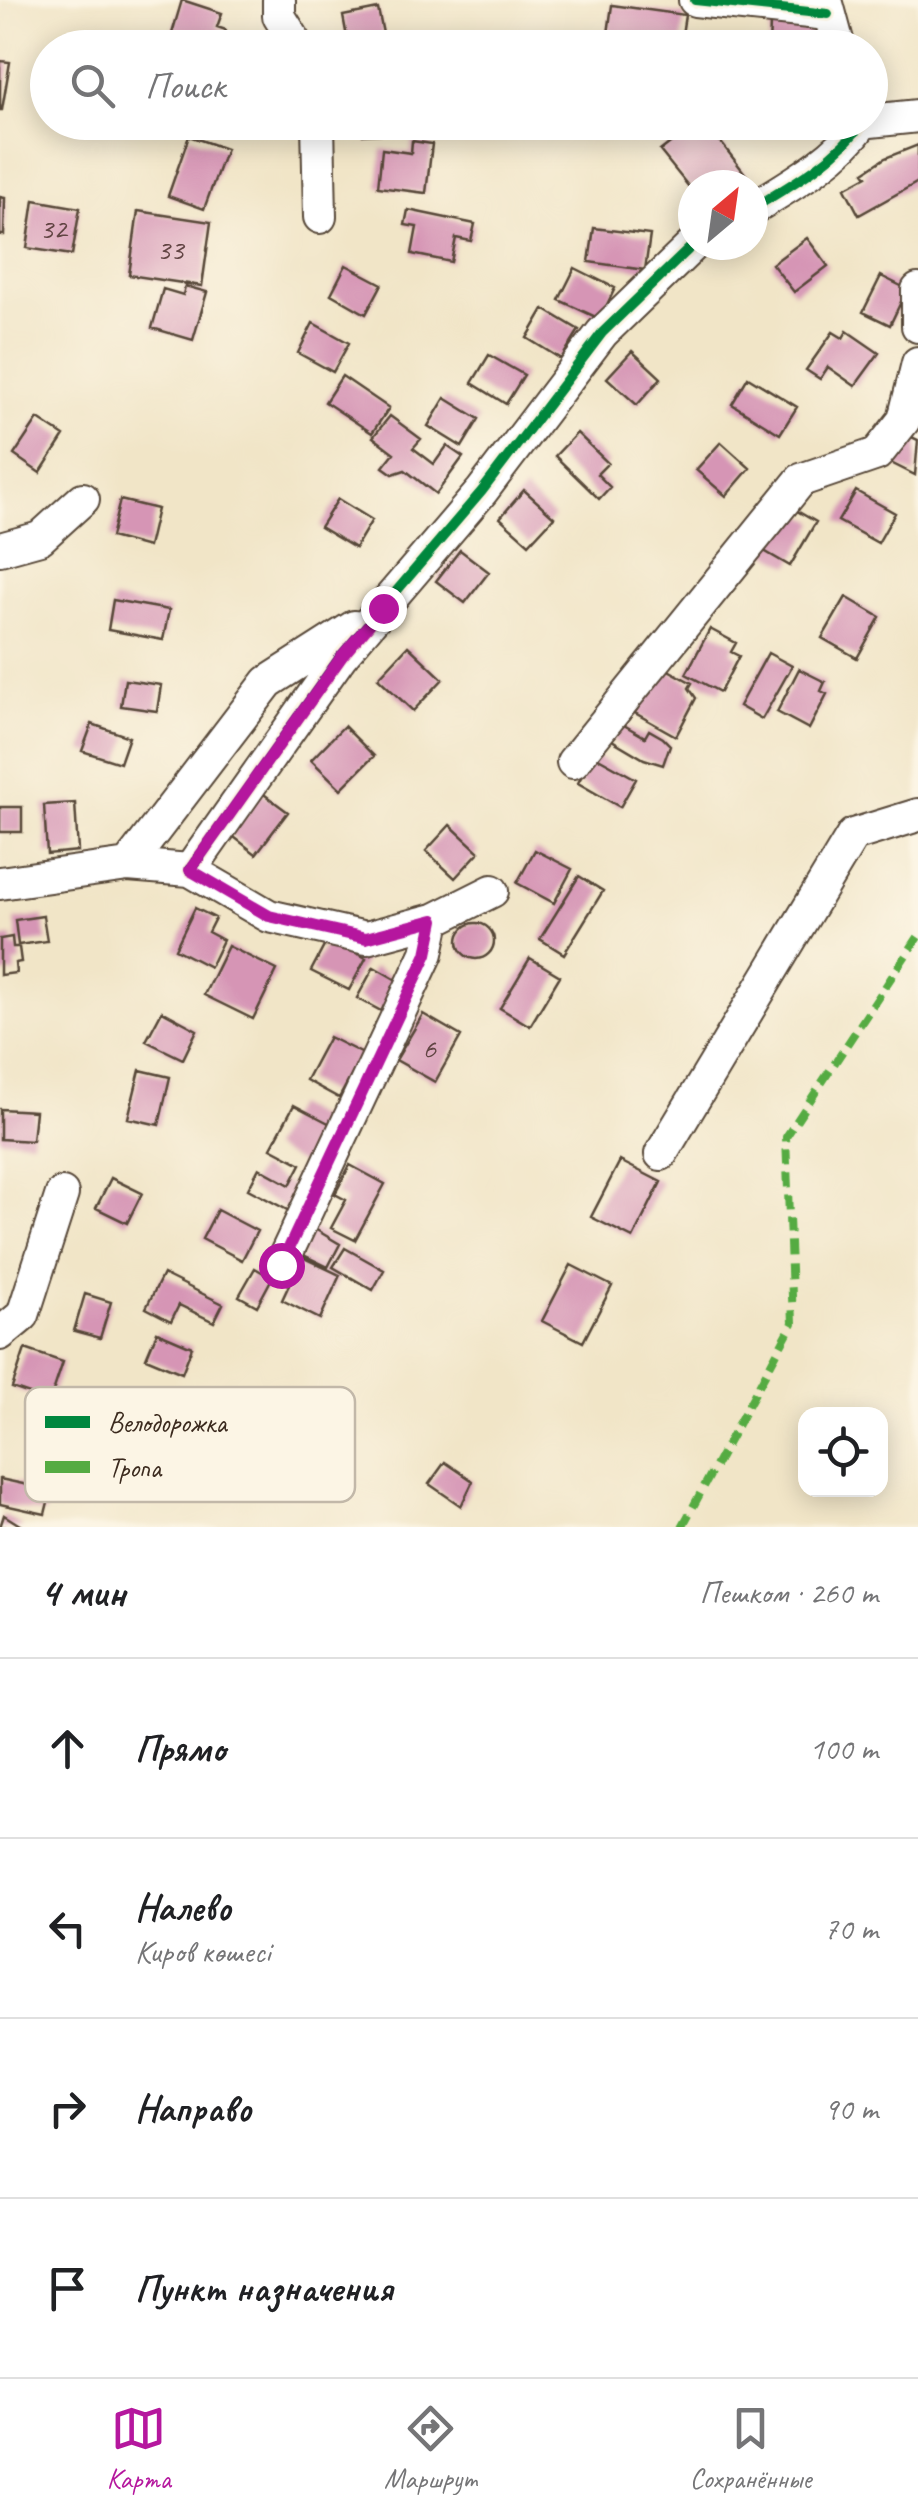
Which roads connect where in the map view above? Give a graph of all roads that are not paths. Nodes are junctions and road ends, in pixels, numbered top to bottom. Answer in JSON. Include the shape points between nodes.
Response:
{"nodes":[{"id":1,"x":279,"y":0,"type":"edge"},
{"id":2,"x":695,"y":0,"type":"edge"},
{"id":3,"x":827,"y":7,"type":"edge"},
{"id":4,"x":287,"y":30,"type":"edge"},
{"id":5,"x":918,"y":116,"type":"edge"},
{"id":6,"x":888,"y":119,"type":"edge"},
{"id":7,"x":318,"y":140,"type":"edge"},
{"id":8,"x":846,"y":140,"type":"edge"},
{"id":9,"x":768,"y":199,"type":"edge"},
{"id":10,"x":320,"y":217,"type":"dead end"},
{"id":11,"x":678,"y":260,"type":"edge"},
{"id":12,"x":918,"y":290,"type":"edge"},
{"id":13,"x":918,"y":326,"type":"edge"},
{"id":14,"x":918,"y":364,"type":"edge"},
{"id":15,"x":83,"y":500,"type":"dead end"},
{"id":16,"x":0,"y":549,"type":"edge"},
{"id":17,"x":383,"y":608,"type":"junction"},
{"id":18,"x":573,"y":762,"type":"dead end"},
{"id":19,"x":918,"y":815,"type":"edge"},
{"id":20,"x":128,"y":865,"type":"junction"},
{"id":21,"x":190,"y":870,"type":"junction"},
{"id":22,"x":0,"y":882,"type":"edge"},
{"id":23,"x":492,"y":891,"type":"dead end"},
{"id":24,"x":434,"y":920,"type":"junction"},
{"id":25,"x":661,"y":1154,"type":"dead end"},
{"id":26,"x":62,"y":1194,"type":"dead end"},
{"id":27,"x":281,"y":1265,"type":"dead end"},
{"id":28,"x":0,"y":1334,"type":"edge"}],
"edges":[{"from":1,"to":4,"type":"street","via":[[278,16]]},
{"from":2,"to":3,"type":"street"},
{"from":5,"to":6,"type":"street"},
{"from":7,"to":10,"type":"street"},
{"from":8,"to":9,"type":"street"},
{"from":11,"to":17,"type":"street","via":[[602,333]]},
{"from":12,"to":13,"type":"street"},
{"from":14,"to":18,"type":"street","via":[[904,420],[877,454],[801,480]]},
{"from":15,"to":16,"type":"street","via":[[40,538]]},
{"from":17,"to":20,"type":"street","via":[[268,682]]},
{"from":17,"to":21,"type":"street"},
{"from":19,"to":25,"type":"street","via":[[853,835]]},
{"from":20,"to":21,"type":"street"},
{"from":20,"to":22,"type":"street"},
{"from":21,"to":24,"type":"street","via":[[269,916],[366,938]]},
{"from":23,"to":24,"type":"street"},
{"from":24,"to":27,"type":"street","via":[[427,954]]},
{"from":26,"to":28,"type":"street","via":[[24,1315]]}]}
